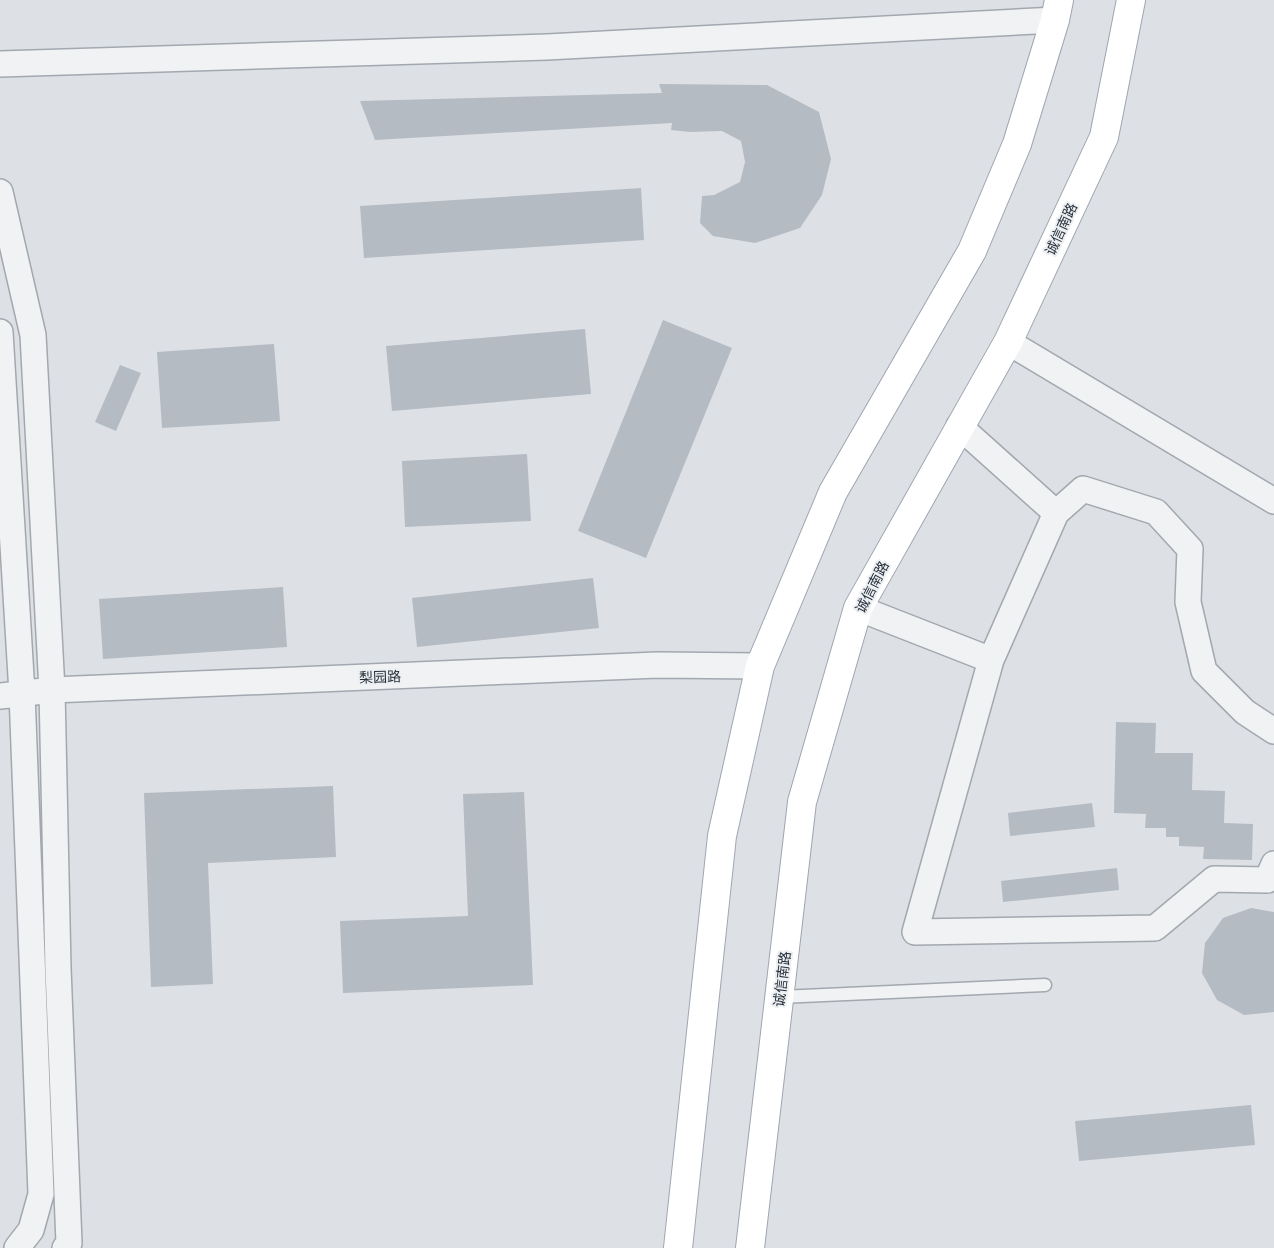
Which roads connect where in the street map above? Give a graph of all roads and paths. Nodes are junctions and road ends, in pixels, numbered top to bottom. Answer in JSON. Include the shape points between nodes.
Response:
{"nodes":[{"id":1,"x":1131,"y":0,"type":"edge"},
{"id":2,"x":1057,"y":10,"type":"edge"},
{"id":3,"x":0,"y":64,"type":"edge"},
{"id":4,"x":0,"y":192,"type":"edge"},
{"id":5,"x":0,"y":332,"type":"edge"},
{"id":6,"x":1008,"y":342,"type":"junction"},
{"id":7,"x":959,"y":426,"type":"junction"},
{"id":8,"x":1274,"y":501,"type":"edge"},
{"id":9,"x":1056,"y":513,"type":"junction"},
{"id":10,"x":858,"y":608,"type":"junction"},
{"id":11,"x":991,"y":660,"type":"junction"},
{"id":12,"x":760,"y":666,"type":"junction"},
{"id":13,"x":52,"y":690,"type":"junction"},
{"id":14,"x":11,"y":694,"type":"edge"},
{"id":15,"x":1274,"y":731,"type":"edge"},
{"id":16,"x":1274,"y":864,"type":"edge"},
{"id":17,"x":1045,"y":985,"type":"dead end"},
{"id":18,"x":780,"y":997,"type":"junction"},
{"id":19,"x":17,"y":1248,"type":"edge"},
{"id":20,"x":65,"y":1248,"type":"edge"},
{"id":21,"x":678,"y":1248,"type":"edge"},
{"id":22,"x":750,"y":1248,"type":"edge"}],
"edges":[{"from":1,"to":6,"type":"main road","name":"诚信南路","via":[[1104,137]]},
{"from":2,"to":3,"type":"street","via":[[547,47]]},
{"from":2,"to":12,"type":"main road","via":[[1017,144],[972,250],[833,492]]},
{"from":4,"to":13,"type":"street","via":[[33,335]]},
{"from":5,"to":14,"type":"street"},
{"from":6,"to":7,"type":"main road","name":"诚信南路"},
{"from":6,"to":8,"type":"street"},
{"from":7,"to":9,"type":"street"},
{"from":7,"to":10,"type":"main road","name":"诚信南路"},
{"from":9,"to":11,"type":"street"},
{"from":9,"to":15,"type":"street","via":[[1083,489],[1156,512],[1190,549],[1188,602],[1204,671],[1245,712]]},
{"from":10,"to":11,"type":"street"},
{"from":10,"to":18,"type":"main road","name":"诚信南路","via":[[802,802]]},
{"from":11,"to":16,"type":"street","via":[[915,932],[1155,928],[1214,879],[1267,880]]},
{"from":12,"to":13,"type":"street","name":"梨园路","via":[[657,665]]},
{"from":12,"to":21,"type":"main road","via":[[722,836]]},
{"from":13,"to":14,"type":"street","name":"梨园路"},
{"from":13,"to":20,"type":"street","via":[[58,968],[69,1243]]},
{"from":14,"to":19,"type":"street","via":[[41,1194],[32,1230]]},
{"from":17,"to":18,"type":"lane"},
{"from":18,"to":22,"type":"main road","name":"诚信南路"}]}
